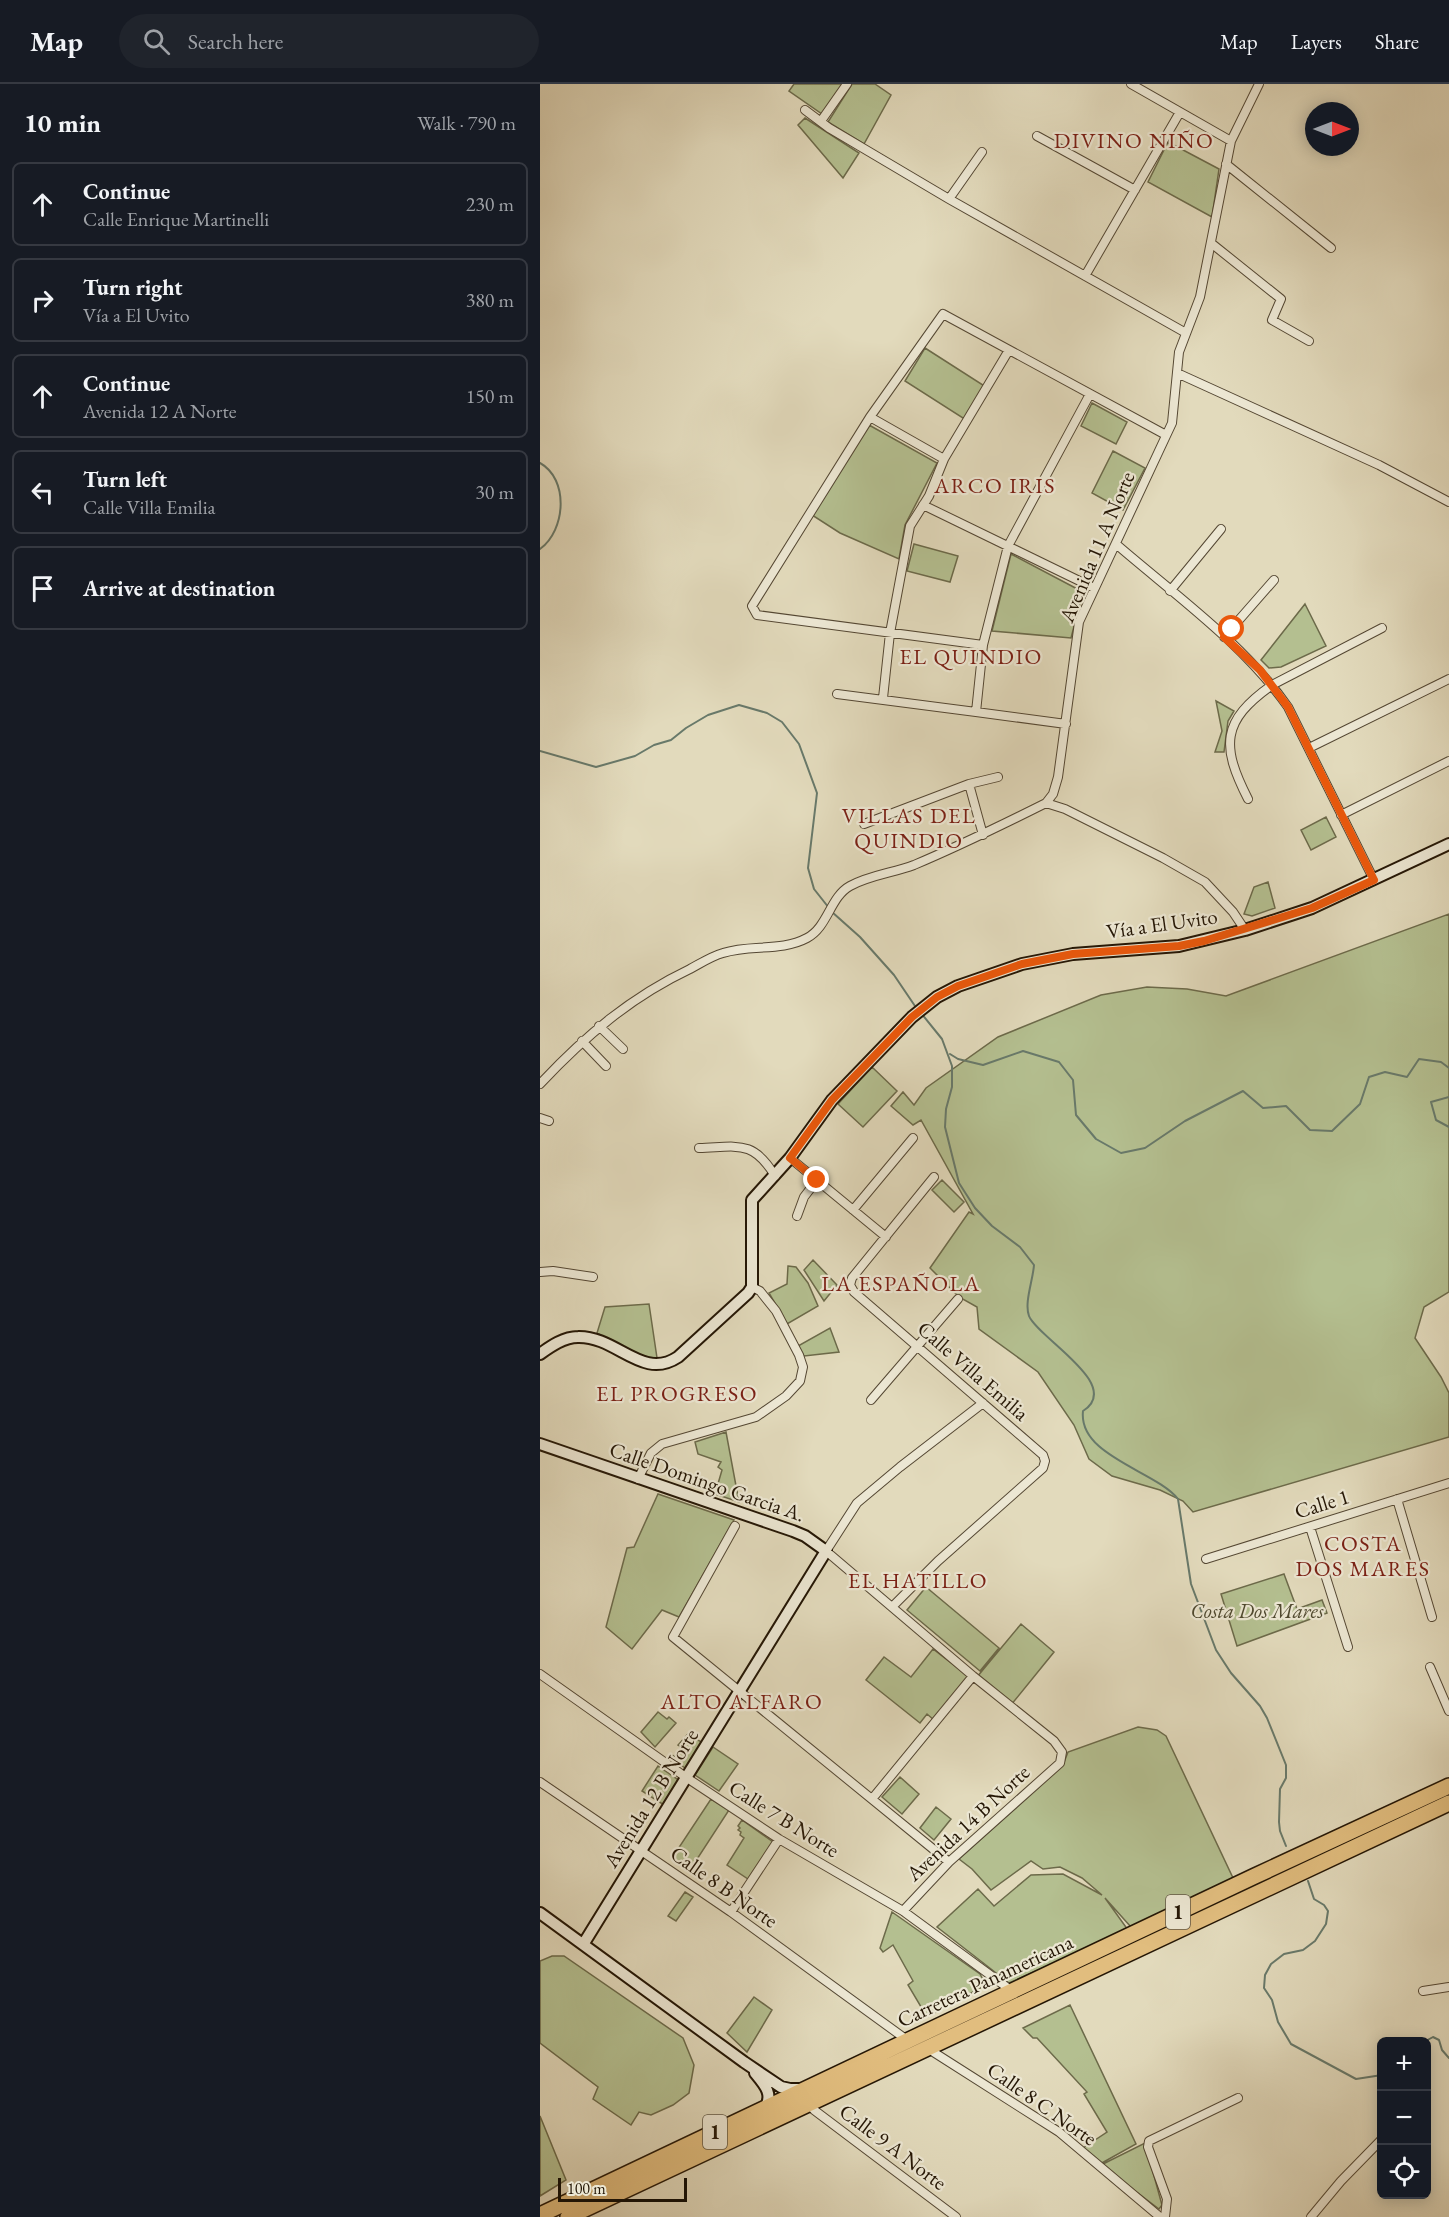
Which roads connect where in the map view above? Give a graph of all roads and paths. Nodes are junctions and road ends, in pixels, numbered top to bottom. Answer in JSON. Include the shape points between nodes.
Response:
{"nodes":[{"id":1,"x":847,"y":84,"type":"edge"},
{"id":2,"x":1131,"y":84,"type":"edge"},
{"id":3,"x":1259,"y":84,"type":"edge"},
{"id":4,"x":805,"y":110,"type":"dead end"},
{"id":5,"x":1180,"y":112,"type":"junction"},
{"id":6,"x":821,"y":122,"type":"junction"},
{"id":7,"x":1037,"y":136,"type":"dead end"},
{"id":8,"x":1231,"y":141,"type":"junction"},
{"id":9,"x":982,"y":152,"type":"dead end"},
{"id":10,"x":1226,"y":164,"type":"junction"},
{"id":11,"x":1135,"y":190,"type":"junction"},
{"id":12,"x":949,"y":199,"type":"junction"},
{"id":13,"x":1210,"y":243,"type":"junction"},
{"id":14,"x":1331,"y":248,"type":"dead end"},
{"id":15,"x":1085,"y":276,"type":"junction"},
{"id":16,"x":1186,"y":333,"type":"junction"},
{"id":17,"x":1309,"y":341,"type":"dead end"},
{"id":18,"x":1009,"y":350,"type":"junction"},
{"id":19,"x":1177,"y":374,"type":"junction"},
{"id":20,"x":1090,"y":394,"type":"junction"},
{"id":21,"x":870,"y":417,"type":"junction"},
{"id":22,"x":1166,"y":435,"type":"junction"},
{"id":23,"x":944,"y":459,"type":"junction"},
{"id":24,"x":1449,"y":502,"type":"edge"},
{"id":25,"x":923,"y":505,"type":"junction"},
{"id":26,"x":1221,"y":530,"type":"dead end"},
{"id":27,"x":1116,"y":544,"type":"junction"},
{"id":28,"x":1008,"y":546,"type":"junction"},
{"id":29,"x":1274,"y":580,"type":"dead end"},
{"id":30,"x":1094,"y":588,"type":"junction"},
{"id":31,"x":1170,"y":591,"type":"junction"},
{"id":32,"x":1382,"y":628,"type":"dead end"},
{"id":33,"x":890,"y":633,"type":"junction"},
{"id":34,"x":1224,"y":637,"type":"junction"},
{"id":35,"x":983,"y":645,"type":"junction"},
{"id":36,"x":1449,"y":679,"type":"edge"},
{"id":37,"x":1272,"y":685,"type":"junction"},
{"id":38,"x":837,"y":694,"type":"dead end"},
{"id":39,"x":883,"y":698,"type":"junction"},
{"id":40,"x":976,"y":712,"type":"junction"},
{"id":41,"x":1066,"y":723,"type":"junction"},
{"id":42,"x":1309,"y":748,"type":"junction"},
{"id":43,"x":1449,"y":761,"type":"edge"},
{"id":44,"x":998,"y":777,"type":"dead end"},
{"id":45,"x":969,"y":784,"type":"junction"},
{"id":46,"x":1248,"y":799,"type":"dead end"},
{"id":47,"x":1046,"y":803,"type":"junction"},
{"id":48,"x":1341,"y":815,"type":"junction"},
{"id":49,"x":864,"y":824,"type":"dead end"},
{"id":50,"x":983,"y":835,"type":"junction"},
{"id":51,"x":1449,"y":844,"type":"edge"},
{"id":52,"x":1374,"y":880,"type":"junction"},
{"id":53,"x":1245,"y":930,"type":"junction"},
{"id":54,"x":599,"y":1026,"type":"junction"},
{"id":55,"x":582,"y":1041,"type":"junction"},
{"id":56,"x":623,"y":1050,"type":"dead end"},
{"id":57,"x":606,"y":1066,"type":"dead end"},
{"id":58,"x":540,"y":1084,"type":"edge"},
{"id":59,"x":913,"y":1138,"type":"dead end"},
{"id":60,"x":699,"y":1148,"type":"dead end"},
{"id":61,"x":790,"y":1158,"type":"junction"},
{"id":62,"x":775,"y":1176,"type":"junction"},
{"id":63,"x":934,"y":1177,"type":"dead end"},
{"id":64,"x":817,"y":1180,"type":"junction"},
{"id":65,"x":853,"y":1210,"type":"junction"},
{"id":66,"x":797,"y":1216,"type":"dead end"},
{"id":67,"x":886,"y":1237,"type":"junction"},
{"id":68,"x":540,"y":1272,"type":"edge"},
{"id":69,"x":593,"y":1277,"type":"dead end"},
{"id":70,"x":752,"y":1287,"type":"junction"},
{"id":71,"x":958,"y":1299,"type":"dead end"},
{"id":72,"x":918,"y":1346,"type":"junction"},
{"id":73,"x":540,"y":1354,"type":"edge"},
{"id":74,"x":871,"y":1400,"type":"dead end"},
{"id":75,"x":983,"y":1403,"type":"junction"},
{"id":76,"x":540,"y":1444,"type":"edge"},
{"id":77,"x":638,"y":1479,"type":"junction"},
{"id":78,"x":1449,"y":1483,"type":"edge"},
{"id":79,"x":1397,"y":1500,"type":"junction"},
{"id":80,"x":735,"y":1526,"type":"dead end"},
{"id":81,"x":1310,"y":1527,"type":"junction"},
{"id":82,"x":826,"y":1551,"type":"junction"},
{"id":83,"x":1206,"y":1559,"type":"dead end"},
{"id":84,"x":892,"y":1607,"type":"junction"},
{"id":85,"x":1432,"y":1617,"type":"dead end"},
{"id":86,"x":1348,"y":1647,"type":"dead end"},
{"id":87,"x":1430,"y":1667,"type":"dead end"},
{"id":88,"x":540,"y":1674,"type":"edge"},
{"id":89,"x":973,"y":1676,"type":"junction"},
{"id":90,"x":741,"y":1690,"type":"junction"},
{"id":91,"x":1449,"y":1711,"type":"edge"},
{"id":92,"x":1060,"y":1763,"type":"joint"},
{"id":93,"x":687,"y":1778,"type":"junction"},
{"id":94,"x":540,"y":1782,"type":"edge"},
{"id":95,"x":1449,"y":1788,"type":"edge"},
{"id":96,"x":872,"y":1799,"type":"junction"},
{"id":97,"x":1449,"y":1803,"type":"edge"},
{"id":98,"x":779,"y":1839,"type":"junction"},
{"id":99,"x":641,"y":1852,"type":"junction"},
{"id":100,"x":949,"y":1862,"type":"junction"},
{"id":101,"x":903,"y":1911,"type":"junction"},
{"id":102,"x":731,"y":1912,"type":"junction"},
{"id":103,"x":540,"y":1913,"type":"edge"},
{"id":104,"x":584,"y":1943,"type":"junction"},
{"id":105,"x":1449,"y":1987,"type":"edge"},
{"id":106,"x":1012,"y":1991,"type":"junction"},
{"id":107,"x":1423,"y":1991,"type":"dead end"},
{"id":108,"x":1007,"y":2011,"type":"junction"},
{"id":109,"x":885,"y":2025,"type":"junction"},
{"id":110,"x":908,"y":2040,"type":"junction"},
{"id":111,"x":927,"y":2048,"type":"junction"},
{"id":112,"x":888,"y":2050,"type":"junction"},
{"id":113,"x":744,"y":2062,"type":"junction"},
{"id":114,"x":810,"y":2087,"type":"junction"},
{"id":115,"x":1238,"y":2098,"type":"dead end"},
{"id":116,"x":809,"y":2104,"type":"junction"},
{"id":117,"x":765,"y":2108,"type":"junction"},
{"id":118,"x":699,"y":2140,"type":"junction"},
{"id":119,"x":1377,"y":2144,"type":"edge"},
{"id":120,"x":609,"y":2182,"type":"junction"},
{"id":121,"x":584,"y":2194,"type":"junction"},
{"id":122,"x":540,"y":2208,"type":"edge"},
{"id":123,"x":540,"y":2215,"type":"edge"},
{"id":124,"x":548,"y":2217,"type":"edge"},
{"id":125,"x":568,"y":2217,"type":"edge"},
{"id":126,"x":956,"y":2217,"type":"edge"},
{"id":127,"x":1161,"y":2217,"type":"edge"},
{"id":128,"x":1165,"y":2217,"type":"edge"},
{"id":129,"x":1311,"y":2217,"type":"edge"}],
"edges":[{"from":1,"to":6,"type":"street"},
{"from":2,"to":5,"type":"street"},
{"from":3,"to":8,"type":"street","name":"Avenida 11 A Norte"},
{"from":4,"to":6,"type":"street"},
{"from":5,"to":8,"type":"street"},
{"from":5,"to":11,"type":"street"},
{"from":6,"to":12,"type":"street"},
{"from":7,"to":11,"type":"street"},
{"from":8,"to":10,"type":"street","name":"Avenida 11 A Norte"},
{"from":9,"to":12,"type":"street"},
{"from":10,"to":13,"type":"street","name":"Avenida 11 A Norte"},
{"from":10,"to":14,"type":"street"},
{"from":11,"to":15,"type":"street"},
{"from":12,"to":15,"type":"street"},
{"from":13,"to":16,"type":"street","name":"Avenida 11 A Norte","via":[[1200,297]]},
{"from":13,"to":17,"type":"street","via":[[1281,299],[1272,320]]},
{"from":15,"to":16,"type":"street"},
{"from":16,"to":19,"type":"street","name":"Avenida 11 A Norte"},
{"from":18,"to":20,"type":"street"},
{"from":18,"to":21,"type":"street","via":[[943,314]]},
{"from":18,"to":23,"type":"street"},
{"from":19,"to":22,"type":"street","name":"Avenida 11 A Norte","via":[[1172,423]]},
{"from":19,"to":24,"type":"street","via":[[1379,465]]},
{"from":20,"to":22,"type":"street"},
{"from":20,"to":28,"type":"street"},
{"from":21,"to":23,"type":"street"},
{"from":21,"to":33,"type":"street","via":[[752,606],[757,615]]},
{"from":22,"to":27,"type":"street","name":"Avenida 11 A Norte"},
{"from":23,"to":25,"type":"street"},
{"from":25,"to":28,"type":"street"},
{"from":25,"to":33,"type":"street","via":[[910,526]]},
{"from":26,"to":31,"type":"street"},
{"from":27,"to":30,"type":"street","name":"Avenida 11 A Norte"},
{"from":27,"to":31,"type":"street"},
{"from":28,"to":30,"type":"street"},
{"from":28,"to":35,"type":"street"},
{"from":29,"to":34,"type":"street"},
{"from":30,"to":41,"type":"street","name":"Avenida 11 A Norte","via":[[1079,622]]},
{"from":31,"to":34,"type":"street"},
{"from":32,"to":37,"type":"street"},
{"from":33,"to":35,"type":"street"},
{"from":33,"to":39,"type":"street"},
{"from":34,"to":37,"type":"street"},
{"from":35,"to":40,"type":"street"},
{"from":36,"to":42,"type":"street"},
{"from":37,"to":42,"type":"street"},
{"from":37,"to":46,"type":"street","via":[[1233,722],[1230,736],[1229,751],[1236,776]]},
{"from":38,"to":39,"type":"street"},
{"from":39,"to":40,"type":"street"},
{"from":40,"to":41,"type":"street"},
{"from":41,"to":47,"type":"street","name":"Avenida 11 A Norte","via":[[1058,777]]},
{"from":42,"to":48,"type":"street"},
{"from":43,"to":48,"type":"street"},
{"from":44,"to":45,"type":"street"},
{"from":45,"to":49,"type":"street"},
{"from":45,"to":50,"type":"street"},
{"from":47,"to":50,"type":"street"},
{"from":47,"to":53,"type":"street","via":[[1065,809],[1205,882]]},
{"from":48,"to":52,"type":"street"},
{"from":50,"to":54,"type":"street","via":[[911,866],[848,887],[809,937],[792,945],[723,952],[655,986]]},
{"from":51,"to":52,"type":"street","name":"Vía a El Uvito"},
{"from":52,"to":53,"type":"street","name":"Vía a El Uvito","via":[[1312,908]]},
{"from":53,"to":61,"type":"street","name":"Vía a El Uvito","via":[[1193,944],[1073,954],[1022,964],[958,986],[912,1017],[832,1100]]},
{"from":54,"to":55,"type":"street"},
{"from":54,"to":56,"type":"street"},
{"from":55,"to":57,"type":"street"},
{"from":55,"to":58,"type":"street"},
{"from":59,"to":65,"type":"street"},
{"from":60,"to":62,"type":"street","via":[[747,1147],[766,1161]]},
{"from":61,"to":62,"type":"street","name":"Vía a El Uvito"},
{"from":61,"to":64,"type":"street"},
{"from":62,"to":70,"type":"street","name":"Vía a El Uvito","via":[[752,1200]]},
{"from":63,"to":67,"type":"street"},
{"from":64,"to":65,"type":"street"},
{"from":64,"to":66,"type":"street","via":[[804,1197]]},
{"from":65,"to":67,"type":"street"},
{"from":67,"to":72,"type":"street","name":"Calle Villa Emilia","via":[[850,1285]]},
{"from":68,"to":69,"type":"street"},
{"from":70,"to":73,"type":"street","via":[[678,1357],[661,1365],[638,1360],[591,1338],[564,1340]]},
{"from":70,"to":77,"type":"street","via":[[776,1311],[799,1355],[803,1366],[800,1381],[756,1417],[662,1444],[651,1453]]},
{"from":71,"to":72,"type":"street"},
{"from":72,"to":74,"type":"street"},
{"from":72,"to":75,"type":"street","name":"Calle Villa Emilia"},
{"from":75,"to":82,"type":"street","via":[[857,1503]]},
{"from":75,"to":84,"type":"street","name":"Calle Villa Emilia","via":[[1043,1455],[1043,1468]]},
{"from":76,"to":77,"type":"street","name":"Calle Domingo Garcia A."},
{"from":77,"to":82,"type":"street","name":"Calle Domingo Garcia A.","via":[[799,1533]]},
{"from":78,"to":79,"type":"street","name":"Calle 1"},
{"from":79,"to":81,"type":"street","name":"Calle 1"},
{"from":79,"to":85,"type":"street"},
{"from":80,"to":90,"type":"street","via":[[673,1637]]},
{"from":81,"to":83,"type":"street","name":"Calle 1"},
{"from":81,"to":86,"type":"street"},
{"from":82,"to":84,"type":"street","name":"Calle Domingo Garcia A."},
{"from":82,"to":90,"type":"street","name":"Avenida 12 B Norte"},
{"from":84,"to":89,"type":"street","name":"Calle Domingo Garcia A."},
{"from":87,"to":91,"type":"street"},
{"from":88,"to":93,"type":"street","name":"Calle 7 B Norte"},
{"from":89,"to":92,"type":"street","name":"Calle Domingo Garcia A.","via":[[1054,1741],[1062,1752]]},
{"from":89,"to":96,"type":"street"},
{"from":90,"to":93,"type":"street","name":"Avenida 12 B Norte"},
{"from":90,"to":96,"type":"street"},
{"from":92,"to":100,"type":"street","name":"Avenida 14 B Norte"},
{"from":93,"to":98,"type":"street","name":"Calle 7 B Norte"},
{"from":93,"to":99,"type":"street","name":"Avenida 12 B Norte"},
{"from":94,"to":99,"type":"street","name":"Calle 8 B Norte"},
{"from":95,"to":106,"type":"highway","name":"Carretera Panamericana","number":"1"},
{"from":96,"to":100,"type":"street"},
{"from":97,"to":108,"type":"highway","name":"Carretera Panamericana","number":"1"},
{"from":98,"to":101,"type":"street","name":"Calle 7 B Norte"},
{"from":98,"to":102,"type":"street"},
{"from":99,"to":102,"type":"street","name":"Calle 8 B Norte"},
{"from":99,"to":104,"type":"street","name":"Avenida 12 B Norte"},
{"from":100,"to":101,"type":"street","name":"Avenida 14 B Norte"},
{"from":101,"to":106,"type":"street","name":"Calle 7 B Norte"},
{"from":102,"to":109,"type":"street","name":"Calle 8 B Norte"},
{"from":103,"to":104,"type":"street"},
{"from":104,"to":113,"type":"street"},
{"from":105,"to":107,"type":"street"},
{"from":106,"to":110,"type":"highway","name":"Carretera Panamericana","number":"1"},
{"from":108,"to":110,"type":"highway","via":[[982,2014],[924,2042]]},
{"from":108,"to":111,"type":"highway","name":"Carretera Panamericana","number":"1"},
{"from":109,"to":110,"type":"street","name":"Calle 8 B Norte"},
{"from":109,"to":112,"type":"street","via":[[892,2039]]},
{"from":110,"to":112,"type":"highway","name":"Carretera Panamericana","number":"1"},
{"from":111,"to":116,"type":"highway","name":"Carretera Panamericana","number":"1"},
{"from":111,"to":127,"type":"street","name":"Calle 8 C Norte","via":[[1059,2132]]},
{"from":112,"to":114,"type":"highway","name":"Carretera Panamericana","number":"1"},
{"from":112,"to":116,"type":"highway","via":[[868,2068],[815,2094]]},
{"from":113,"to":114,"type":"street","via":[[782,2087]]},
{"from":113,"to":117,"type":"street","via":[[768,2090]]},
{"from":114,"to":117,"type":"highway","name":"Carretera Panamericana","number":"1"},
{"from":115,"to":128,"type":"street","via":[[1149,2141],[1167,2199]]},
{"from":116,"to":118,"type":"highway","via":[[791,2106],[727,2135]]},
{"from":116,"to":125,"type":"highway","name":"Carretera Panamericana","number":"1"},
{"from":116,"to":126,"type":"street","name":"Calle 9 A Norte"},
{"from":117,"to":118,"type":"highway","name":"Carretera Panamericana","number":"1"},
{"from":118,"to":120,"type":"highway","name":"Carretera Panamericana","number":"1"},
{"from":119,"to":129,"type":"street"},
{"from":120,"to":121,"type":"highway","name":"Carretera Panamericana","number":"1"},
{"from":120,"to":124,"type":"highway"},
{"from":121,"to":122,"type":"highway"},
{"from":121,"to":123,"type":"highway","name":"Carretera Panamericana","number":"1"}]}
